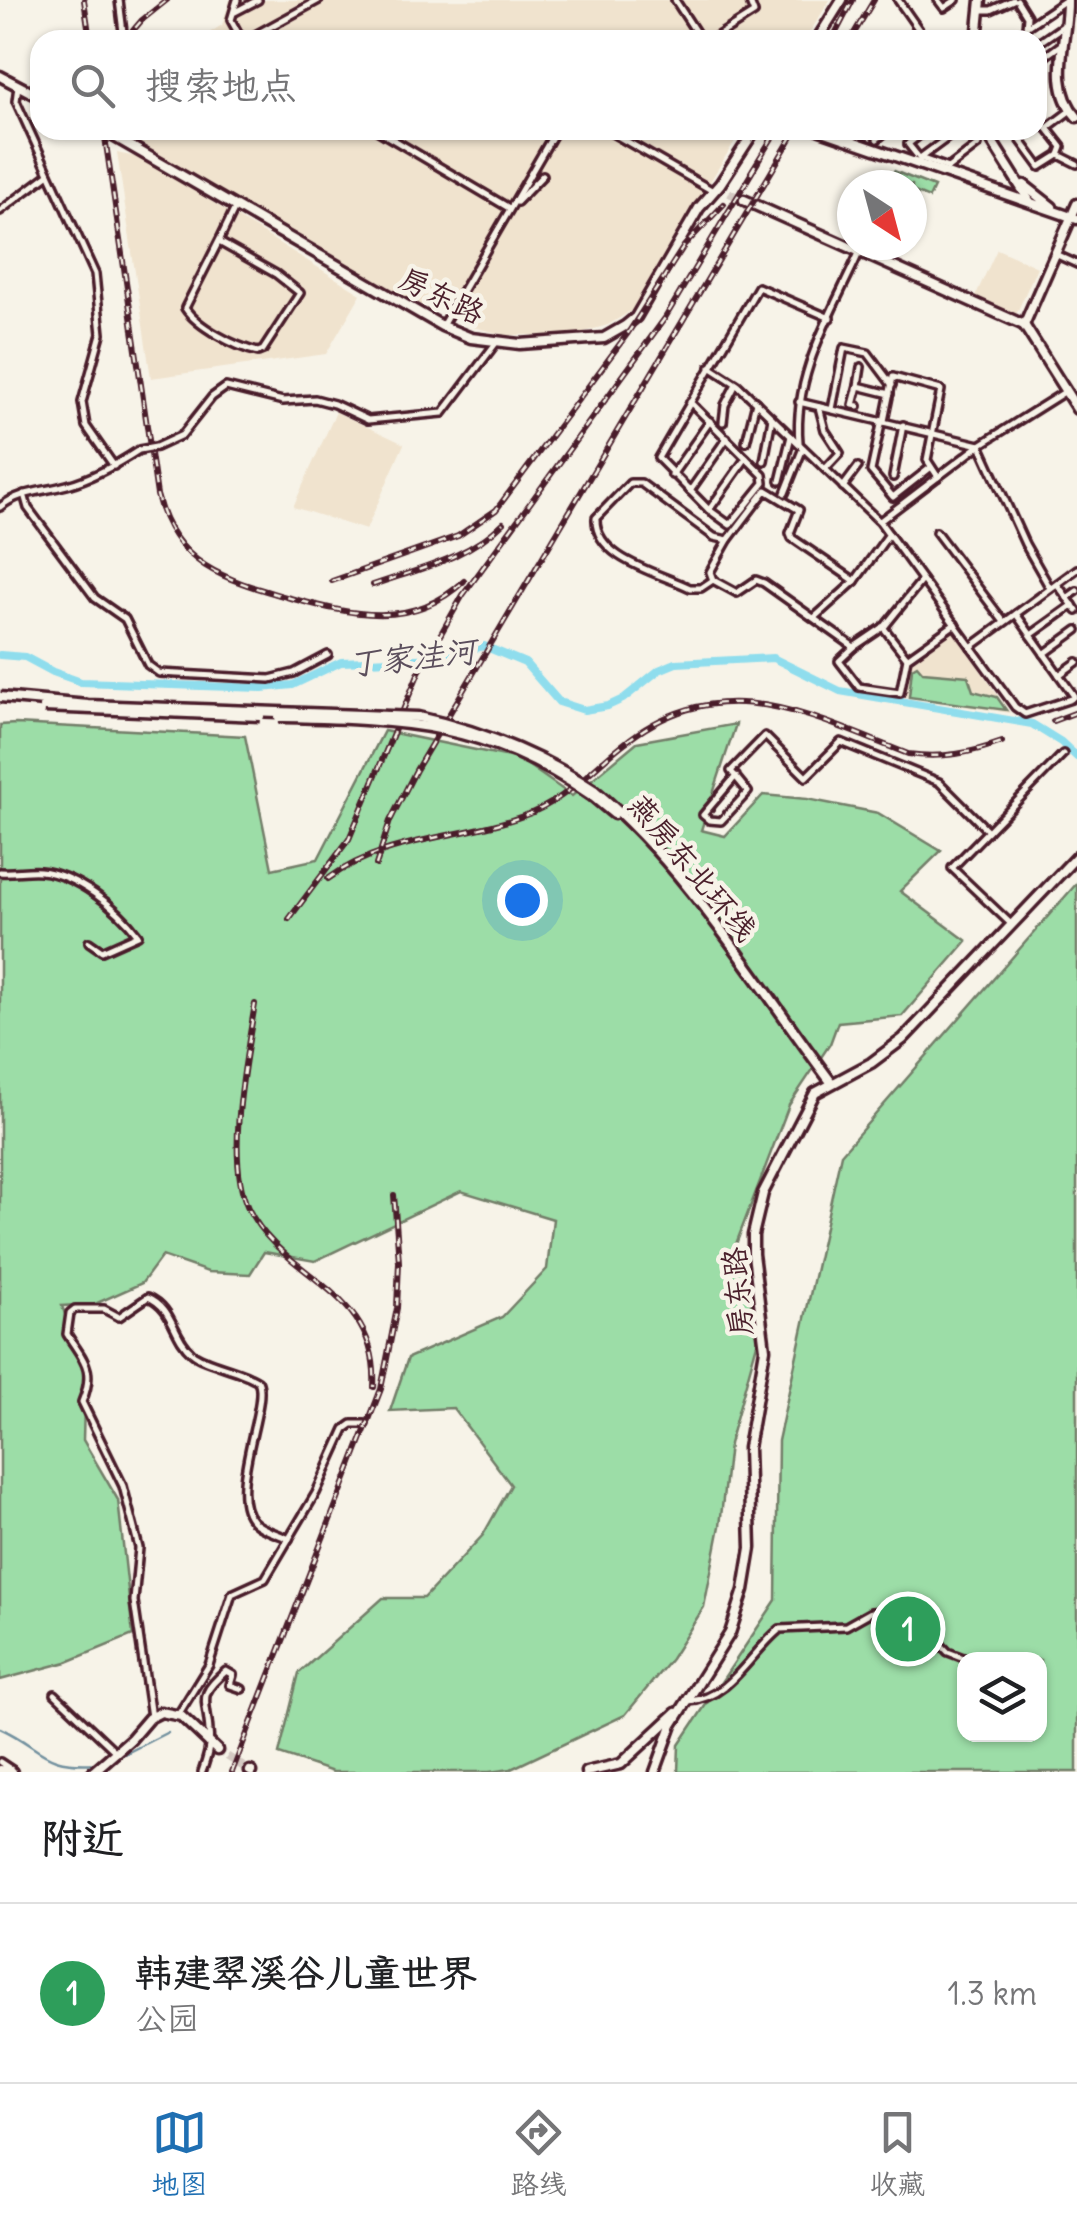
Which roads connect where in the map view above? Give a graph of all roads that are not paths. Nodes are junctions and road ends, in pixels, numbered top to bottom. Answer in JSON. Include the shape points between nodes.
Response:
{"nodes":[{"id":1,"x":119,"y":0,"type":"edge"},
{"id":2,"x":237,"y":0,"type":"edge"},
{"id":3,"x":258,"y":0,"type":"edge"},
{"id":4,"x":319,"y":0,"type":"edge"},
{"id":5,"x":676,"y":0,"type":"edge"},
{"id":6,"x":749,"y":0,"type":"edge"},
{"id":7,"x":842,"y":0,"type":"edge"},
{"id":8,"x":898,"y":0,"type":"edge"},
{"id":9,"x":938,"y":0,"type":"edge"},
{"id":10,"x":956,"y":0,"type":"edge"},
{"id":11,"x":1015,"y":0,"type":"edge"},
{"id":12,"x":1067,"y":0,"type":"edge"},
{"id":13,"x":980,"y":5,"type":"edge"},
{"id":14,"x":235,"y":12,"type":"junction"},
{"id":15,"x":1066,"y":24,"type":"junction"},
{"id":16,"x":1026,"y":28,"type":"joint"},
{"id":17,"x":123,"y":30,"type":"edge"},
{"id":18,"x":236,"y":30,"type":"edge"},
{"id":19,"x":263,"y":30,"type":"edge"},
{"id":20,"x":695,"y":30,"type":"edge"},
{"id":21,"x":726,"y":30,"type":"edge"},
{"id":22,"x":823,"y":30,"type":"edge"},
{"id":23,"x":919,"y":30,"type":"edge"},
{"id":24,"x":978,"y":30,"type":"edge"},
{"id":25,"x":1047,"y":37,"type":"edge"},
{"id":26,"x":1064,"y":42,"type":"junction"},
{"id":27,"x":1047,"y":55,"type":"edge"},
{"id":28,"x":0,"y":76,"type":"edge"},
{"id":29,"x":18,"y":86,"type":"junction"},
{"id":30,"x":30,"y":92,"type":"edge"},
{"id":31,"x":1074,"y":114,"type":"edge"},
{"id":32,"x":1047,"y":128,"type":"joint"},
{"id":33,"x":30,"y":132,"type":"edge"},
{"id":34,"x":34,"y":140,"type":"edge"},
{"id":35,"x":125,"y":140,"type":"edge"},
{"id":36,"x":394,"y":140,"type":"edge"},
{"id":37,"x":550,"y":140,"type":"edge"},
{"id":38,"x":625,"y":140,"type":"edge"},
{"id":39,"x":748,"y":140,"type":"edge"},
{"id":40,"x":851,"y":140,"type":"edge"},
{"id":41,"x":913,"y":140,"type":"edge"},
{"id":42,"x":947,"y":140,"type":"edge"},
{"id":43,"x":991,"y":140,"type":"edge"},
{"id":44,"x":1020,"y":140,"type":"edge"},
{"id":45,"x":978,"y":145,"type":"dead end"},
{"id":46,"x":1060,"y":155,"type":"junction"},
{"id":47,"x":921,"y":163,"type":"junction"},
{"id":48,"x":1077,"y":164,"type":"edge"},
{"id":49,"x":947,"y":172,"type":"junction"},
{"id":50,"x":50,"y":174,"type":"junction"},
{"id":51,"x":543,"y":175,"type":"dead end"},
{"id":52,"x":1013,"y":175,"type":"junction"},
{"id":53,"x":716,"y":190,"type":"junction"},
{"id":54,"x":729,"y":193,"type":"tunnel mouth"},
{"id":55,"x":1003,"y":195,"type":"junction"},
{"id":56,"x":744,"y":200,"type":"tunnel mouth"},
{"id":57,"x":1030,"y":203,"type":"junction"},
{"id":58,"x":1077,"y":204,"type":"edge"},
{"id":59,"x":236,"y":206,"type":"junction"},
{"id":60,"x":510,"y":208,"type":"junction"},
{"id":61,"x":1056,"y":210,"type":"junction"},
{"id":62,"x":0,"y":211,"type":"edge"},
{"id":63,"x":1074,"y":218,"type":"edge"},
{"id":64,"x":220,"y":239,"type":"junction"},
{"id":65,"x":837,"y":243,"type":"edge"},
{"id":66,"x":1055,"y":254,"type":"junction"},
{"id":67,"x":855,"y":260,"type":"edge"},
{"id":68,"x":874,"y":260,"type":"edge"},
{"id":69,"x":1077,"y":264,"type":"edge"},
{"id":70,"x":830,"y":318,"type":"junction"},
{"id":71,"x":1024,"y":325,"type":"junction"},
{"id":72,"x":442,"y":326,"type":"junction"},
{"id":73,"x":496,"y":343,"type":"junction"},
{"id":74,"x":710,"y":367,"type":"junction"},
{"id":75,"x":861,"y":367,"type":"dead end"},
{"id":76,"x":736,"y":384,"type":"junction"},
{"id":77,"x":892,"y":385,"type":"junction"},
{"id":78,"x":858,"y":386,"type":"junction"},
{"id":79,"x":1066,"y":391,"type":"junction"},
{"id":80,"x":890,"y":394,"type":"junction"},
{"id":81,"x":690,"y":402,"type":"junction"},
{"id":82,"x":756,"y":402,"type":"junction"},
{"id":83,"x":799,"y":402,"type":"junction"},
{"id":84,"x":820,"y":406,"type":"junction"},
{"id":85,"x":858,"y":406,"type":"dead end"},
{"id":86,"x":832,"y":409,"type":"junction"},
{"id":87,"x":1077,"y":409,"type":"edge"},
{"id":88,"x":772,"y":418,"type":"junction"},
{"id":89,"x":710,"y":421,"type":"junction"},
{"id":90,"x":883,"y":421,"type":"junction"},
{"id":91,"x":724,"y":422,"type":"dead end"},
{"id":92,"x":903,"y":426,"type":"junction"},
{"id":93,"x":932,"y":432,"type":"junction"},
{"id":94,"x":790,"y":436,"type":"junction"},
{"id":95,"x":727,"y":438,"type":"junction"},
{"id":96,"x":746,"y":442,"type":"dead end"},
{"id":97,"x":980,"y":445,"type":"junction"},
{"id":98,"x":802,"y":446,"type":"junction"},
{"id":99,"x":746,"y":458,"type":"junction"},
{"id":100,"x":764,"y":461,"type":"dead end"},
{"id":101,"x":114,"y":466,"type":"junction"},
{"id":102,"x":858,"y":467,"type":"dead end"},
{"id":103,"x":930,"y":468,"type":"junction"},
{"id":104,"x":825,"y":469,"type":"junction"},
{"id":105,"x":672,"y":475,"type":"junction"},
{"id":106,"x":938,"y":477,"type":"junction"},
{"id":107,"x":892,"y":478,"type":"dead end"},
{"id":108,"x":780,"y":481,"type":"dead end"},
{"id":109,"x":843,"y":486,"type":"junction"},
{"id":110,"x":690,"y":492,"type":"junction"},
{"id":111,"x":785,"y":493,"type":"dead end"},
{"id":112,"x":24,"y":494,"type":"junction"},
{"id":113,"x":0,"y":507,"type":"edge"},
{"id":114,"x":709,"y":510,"type":"junction"},
{"id":115,"x":880,"y":522,"type":"junction"},
{"id":116,"x":936,"y":532,"type":"dead end"},
{"id":117,"x":889,"y":534,"type":"junction"},
{"id":118,"x":728,"y":540,"type":"junction"},
{"id":119,"x":1077,"y":569,"type":"edge"},
{"id":120,"x":713,"y":580,"type":"junction"},
{"id":121,"x":922,"y":580,"type":"junction"},
{"id":122,"x":855,"y":581,"type":"junction"},
{"id":123,"x":1054,"y":586,"type":"junction"},
{"id":124,"x":1077,"y":591,"type":"edge"},
{"id":125,"x":1067,"y":598,"type":"junction"},
{"id":126,"x":1075,"y":608,"type":"edge"},
{"id":127,"x":1016,"y":614,"type":"junction"},
{"id":128,"x":814,"y":618,"type":"junction"},
{"id":129,"x":1004,"y":622,"type":"junction"},
{"id":130,"x":954,"y":624,"type":"junction"},
{"id":131,"x":884,"y":627,"type":"junction"},
{"id":132,"x":1077,"y":630,"type":"edge"},
{"id":133,"x":1031,"y":636,"type":"junction"},
{"id":134,"x":971,"y":646,"type":"junction"},
{"id":135,"x":854,"y":648,"type":"junction"},
{"id":136,"x":1044,"y":654,"type":"junction"},
{"id":137,"x":328,"y":655,"type":"dead end"},
{"id":138,"x":906,"y":658,"type":"junction"},
{"id":139,"x":1077,"y":662,"type":"edge"},
{"id":140,"x":1059,"y":675,"type":"junction"},
{"id":141,"x":0,"y":699,"type":"edge"},
{"id":142,"x":1063,"y":754,"type":"dead end"},
{"id":143,"x":736,"y":776,"type":"junction"},
{"id":144,"x":988,"y":831,"type":"junction"},
{"id":145,"x":1077,"y":856,"type":"edge"},
{"id":146,"x":0,"y":872,"type":"edge"},
{"id":147,"x":1011,"y":924,"type":"junction"},
{"id":148,"x":89,"y":942,"type":"dead end"},
{"id":149,"x":829,"y":1083,"type":"junction"},
{"id":150,"x":365,"y":1424,"type":"dead end"},
{"id":151,"x":289,"y":1539,"type":"junction"},
{"id":152,"x":957,"y":1657,"type":"edge"},
{"id":153,"x":242,"y":1689,"type":"dead end"},
{"id":154,"x":55,"y":1694,"type":"dead end"},
{"id":155,"x":686,"y":1701,"type":"junction"},
{"id":156,"x":680,"y":1710,"type":"junction"},
{"id":157,"x":178,"y":1714,"type":"junction"},
{"id":158,"x":151,"y":1717,"type":"junction"},
{"id":159,"x":212,"y":1747,"type":"junction"},
{"id":160,"x":110,"y":1758,"type":"junction"},
{"id":161,"x":0,"y":1766,"type":"edge"},
{"id":162,"x":13,"y":1772,"type":"edge"},
{"id":163,"x":93,"y":1772,"type":"edge"},
{"id":164,"x":202,"y":1772,"type":"edge"},
{"id":165,"x":586,"y":1772,"type":"edge"},
{"id":166,"x":655,"y":1772,"type":"edge"}],
"edges":[{"from":1,"to":17,"type":"street"},
{"from":2,"to":14,"type":"street"},
{"from":3,"to":14,"type":"street"},
{"from":4,"to":19,"type":"street"},
{"from":5,"to":20,"type":"street"},
{"from":6,"to":21,"type":"street","via":[[754,13]]},
{"from":7,"to":22,"type":"main road"},
{"from":8,"to":23,"type":"street"},
{"from":9,"to":10,"type":"street","via":[[944,8]]},
{"from":11,"to":13,"type":"street","via":[[991,10]]},
{"from":11,"to":16,"type":"street","via":[[1027,16]]},
{"from":12,"to":15,"type":"main road"},
{"from":12,"to":16,"type":"street"},
{"from":13,"to":24,"type":"main road"},
{"from":14,"to":18,"type":"street"},
{"from":15,"to":25,"type":"street"},
{"from":15,"to":26,"type":"main road"},
{"from":26,"to":27,"type":"street"},
{"from":26,"to":31,"type":"main road","via":[[1061,82]]},
{"from":28,"to":29,"type":"main road"},
{"from":29,"to":30,"type":"main road"},
{"from":29,"to":33,"type":"street","via":[[16,102]]},
{"from":31,"to":32,"type":"street"},
{"from":32,"to":46,"type":"street","via":[[1062,146]]},
{"from":34,"to":50,"type":"street"},
{"from":35,"to":59,"type":"main road","name":"房东路"},
{"from":36,"to":60,"type":"street"},
{"from":37,"to":60,"type":"street"},
{"from":38,"to":53,"type":"street"},
{"from":39,"to":53,"type":"main road","name":"房东路"},
{"from":40,"to":47,"type":"main road"},
{"from":41,"to":47,"type":"street","via":[[908,144]]},
{"from":42,"to":47,"type":"street"},
{"from":43,"to":52,"type":"main road"},
{"from":44,"to":46,"type":"street","via":[[1040,168]]},
{"from":45,"to":49,"type":"street"},
{"from":46,"to":48,"type":"street"},
{"from":47,"to":49,"type":"main road"},
{"from":49,"to":55,"type":"main road"},
{"from":50,"to":62,"type":"street"},
{"from":50,"to":101,"type":"street","via":[[96,274],[101,334],[82,402],[86,426]]},
{"from":51,"to":60,"type":"street"},
{"from":52,"to":55,"type":"main road"},
{"from":52,"to":57,"type":"main road"},
{"from":52,"to":61,"type":"main road"},
{"from":53,"to":54,"type":"main road"},
{"from":53,"to":73,"type":"main road","name":"房东路","via":[[626,326],[604,338]]},
{"from":55,"to":57,"type":"main road"},
{"from":56,"to":65,"type":"main road"},
{"from":57,"to":61,"type":"main road"},
{"from":58,"to":63,"type":"main road"},
{"from":59,"to":64,"type":"street"},
{"from":59,"to":72,"type":"main road","name":"房东路"},
{"from":60,"to":72,"type":"street"},
{"from":61,"to":63,"type":"main road"},
{"from":63,"to":66,"type":"main road"},
{"from":64,"to":64,"type":"street","via":[[300,293],[258,352],[185,308]]},
{"from":66,"to":69,"type":"street"},
{"from":66,"to":71,"type":"main road"},
{"from":67,"to":70,"type":"street"},
{"from":68,"to":71,"type":"main road"},
{"from":70,"to":74,"type":"street","via":[[758,287]]},
{"from":70,"to":83,"type":"street"},
{"from":71,"to":79,"type":"main road"},
{"from":72,"to":73,"type":"main road","name":"房东路"},
{"from":73,"to":101,"type":"street","bridge":true,"via":[[443,413],[368,420],[314,399],[283,401],[226,387],[182,436]]},
{"from":74,"to":76,"type":"street"},
{"from":74,"to":81,"type":"street"},
{"from":75,"to":78,"type":"street"},
{"from":76,"to":82,"type":"street"},
{"from":76,"to":91,"type":"street"},
{"from":77,"to":80,"type":"street"},
{"from":77,"to":86,"type":"street","via":[[868,354],[844,348]]},
{"from":77,"to":93,"type":"street","via":[[898,377],[941,390]]},
{"from":78,"to":80,"type":"street"},
{"from":78,"to":85,"type":"street"},
{"from":79,"to":87,"type":"main road"},
{"from":79,"to":97,"type":"street"},
{"from":80,"to":90,"type":"street"},
{"from":81,"to":89,"type":"street"},
{"from":81,"to":105,"type":"street","via":[[658,458]]},
{"from":82,"to":88,"type":"street"},
{"from":82,"to":96,"type":"street"},
{"from":83,"to":84,"type":"street"},
{"from":83,"to":98,"type":"street"},
{"from":84,"to":86,"type":"street"},
{"from":84,"to":104,"type":"street","via":[[840,453]]},
{"from":86,"to":90,"type":"street"},
{"from":88,"to":94,"type":"street"},
{"from":88,"to":100,"type":"street"},
{"from":89,"to":95,"type":"street"},
{"from":89,"to":105,"type":"street"},
{"from":90,"to":92,"type":"street"},
{"from":90,"to":103,"type":"street","via":[[872,471],[894,497]]},
{"from":92,"to":93,"type":"street"},
{"from":92,"to":107,"type":"street"},
{"from":93,"to":97,"type":"street"},
{"from":93,"to":103,"type":"street"},
{"from":94,"to":98,"type":"street"},
{"from":94,"to":108,"type":"street"},
{"from":95,"to":99,"type":"street"},
{"from":95,"to":110,"type":"street"},
{"from":97,"to":106,"type":"street"},
{"from":97,"to":123,"type":"street","via":[[1025,544]]},
{"from":98,"to":104,"type":"street"},
{"from":98,"to":111,"type":"street"},
{"from":99,"to":114,"type":"street"},
{"from":99,"to":114,"type":"street","via":[[764,483],[730,524]]},
{"from":101,"to":112,"type":"street"},
{"from":102,"to":109,"type":"street"},
{"from":103,"to":106,"type":"street"},
{"from":104,"to":109,"type":"street"},
{"from":105,"to":110,"type":"street"},
{"from":106,"to":115,"type":"street"},
{"from":109,"to":115,"type":"street"},
{"from":110,"to":114,"type":"street"},
{"from":112,"to":113,"type":"street"},
{"from":112,"to":137,"type":"street","via":[[95,598],[126,620],[148,665],[159,673],[270,679]]},
{"from":115,"to":117,"type":"street"},
{"from":116,"to":129,"type":"street"},
{"from":117,"to":121,"type":"street"},
{"from":117,"to":122,"type":"street"},
{"from":118,"to":120,"type":"street","via":[[710,568]]},
{"from":118,"to":120,"type":"street","via":[[714,537],[641,482],[630,483],[596,518],[601,540],[618,556],[690,588]]},
{"from":118,"to":122,"type":"street","via":[[766,490],[798,510],[792,538]]},
{"from":119,"to":123,"type":"street"},
{"from":120,"to":128,"type":"street","via":[[738,593],[758,580]]},
{"from":121,"to":130,"type":"street"},
{"from":121,"to":131,"type":"street"},
{"from":122,"to":128,"type":"street"},
{"from":123,"to":125,"type":"street"},
{"from":123,"to":127,"type":"street"},
{"from":124,"to":125,"type":"street"},
{"from":125,"to":126,"type":"street"},
{"from":126,"to":133,"type":"street"},
{"from":127,"to":129,"type":"street"},
{"from":127,"to":133,"type":"street"},
{"from":128,"to":135,"type":"street"},
{"from":129,"to":134,"type":"street"},
{"from":130,"to":134,"type":"street"},
{"from":130,"to":138,"type":"street"},
{"from":131,"to":135,"type":"street"},
{"from":131,"to":138,"type":"street"},
{"from":132,"to":136,"type":"street"},
{"from":133,"to":136,"type":"street"},
{"from":134,"to":140,"type":"street","via":[[1025,714],[1074,696]]},
{"from":135,"to":138,"type":"street","via":[[839,661],[859,687],[900,693]]},
{"from":136,"to":140,"type":"street"},
{"from":139,"to":140,"type":"street"},
{"from":141,"to":149,"type":"main road","name":"燕房东北环线","bridge":true,"via":[[89,711],[416,723],[510,750],[592,792],[619,818]]},
{"from":142,"to":144,"type":"street"},
{"from":143,"to":143,"type":"street","via":[[748,792],[721,821],[702,815]]},
{"from":143,"to":144,"type":"street","via":[[731,771],[765,736],[806,777],[841,742],[939,782]]},
{"from":144,"to":147,"type":"street","via":[[952,868]]},
{"from":145,"to":147,"type":"main road","name":"房东路"},
{"from":146,"to":148,"type":"street","via":[[68,877],[121,912],[138,936],[102,951]]},
{"from":147,"to":149,"type":"main road","name":"房东路","via":[[904,1039]]},
{"from":149,"to":155,"type":"main road","name":"房东路","via":[[808,1104],[757,1213],[753,1254],[765,1349],[748,1448],[751,1548],[739,1614]]},
{"from":150,"to":151,"type":"street","via":[[345,1429]]},
{"from":151,"to":157,"type":"street","via":[[265,1579],[232,1594],[209,1665]]},
{"from":151,"to":158,"type":"street","via":[[248,1514],[245,1459],[262,1393],[258,1381],[196,1357],[169,1312],[148,1297],[120,1318],[104,1309],[70,1313],[67,1334],[86,1358],[82,1402],[119,1476],[139,1548],[136,1626]]},
{"from":152,"to":155,"type":"street","via":[[902,1614],[871,1612],[846,1626],[780,1629],[733,1679]]},
{"from":153,"to":159,"type":"street","via":[[230,1685],[233,1674],[226,1671],[208,1689],[204,1704]]},
{"from":154,"to":160,"type":"street"},
{"from":155,"to":156,"type":"main road","name":"房东路"},
{"from":156,"to":165,"type":"main road","via":[[621,1764]]},
{"from":156,"to":166,"type":"main road","name":"房东路"},
{"from":157,"to":158,"type":"main road"},
{"from":157,"to":159,"type":"main road"},
{"from":158,"to":160,"type":"main road"},
{"from":159,"to":164,"type":"street"},
{"from":160,"to":163,"type":"main road"},
{"from":161,"to":162,"type":"main road"}]}
